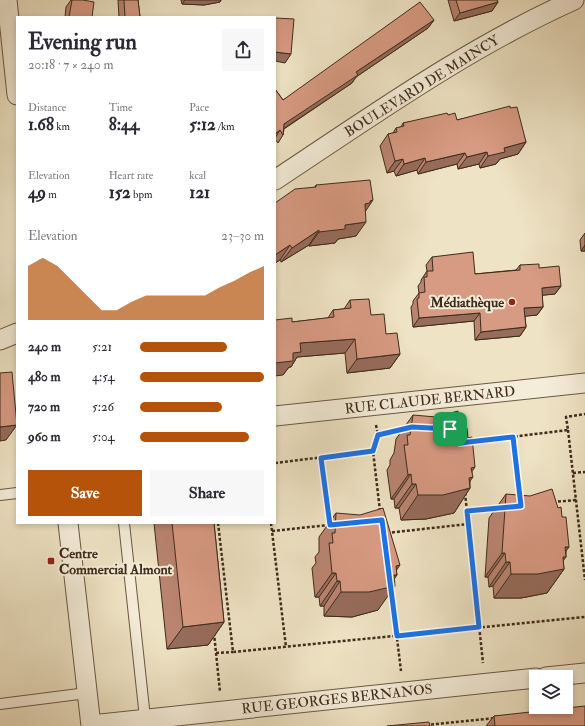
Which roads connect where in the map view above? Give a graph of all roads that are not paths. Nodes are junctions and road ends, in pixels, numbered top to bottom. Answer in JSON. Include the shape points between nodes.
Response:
{"nodes":[{"id":1,"x":8,"y":0,"type":"edge"},
{"id":2,"x":574,"y":0,"type":"edge"},
{"id":3,"x":16,"y":84,"type":"edge"},
{"id":4,"x":276,"y":179,"type":"edge"},
{"id":5,"x":16,"y":333,"type":"edge"},
{"id":6,"x":0,"y":340,"type":"edge"},
{"id":7,"x":585,"y":383,"type":"edge"},
{"id":8,"x":276,"y":416,"type":"edge"},
{"id":9,"x":16,"y":493,"type":"edge"},
{"id":10,"x":0,"y":495,"type":"edge"},
{"id":11,"x":68,"y":524,"type":"edge"},
{"id":12,"x":124,"y":524,"type":"edge"},
{"id":13,"x":585,"y":673,"type":"edge"},
{"id":14,"x":573,"y":674,"type":"edge"},
{"id":15,"x":529,"y":679,"type":"edge"},
{"id":16,"x":87,"y":693,"type":"junction"},
{"id":17,"x":0,"y":704,"type":"edge"},
{"id":18,"x":145,"y":718,"type":"junction"},
{"id":19,"x":91,"y":725,"type":"edge"}],
"edges":[{"from":1,"to":3,"type":"street"},
{"from":2,"to":4,"type":"street","name":"BOULEVARD DE MAINCY","via":[[477,50]]},
{"from":5,"to":6,"type":"street"},
{"from":7,"to":8,"type":"street","name":"RUE CLAUDE BERNARD"},
{"from":9,"to":10,"type":"lane"},
{"from":11,"to":16,"type":"street"},
{"from":12,"to":18,"type":"lane"},
{"from":13,"to":14,"type":"street"},
{"from":15,"to":18,"type":"street","name":"RUE GEORGES BERNANOS"},
{"from":16,"to":17,"type":"lane"},
{"from":16,"to":19,"type":"street"},
{"from":18,"to":19,"type":"street","name":"RUE GEORGES BERNANOS"}]}
